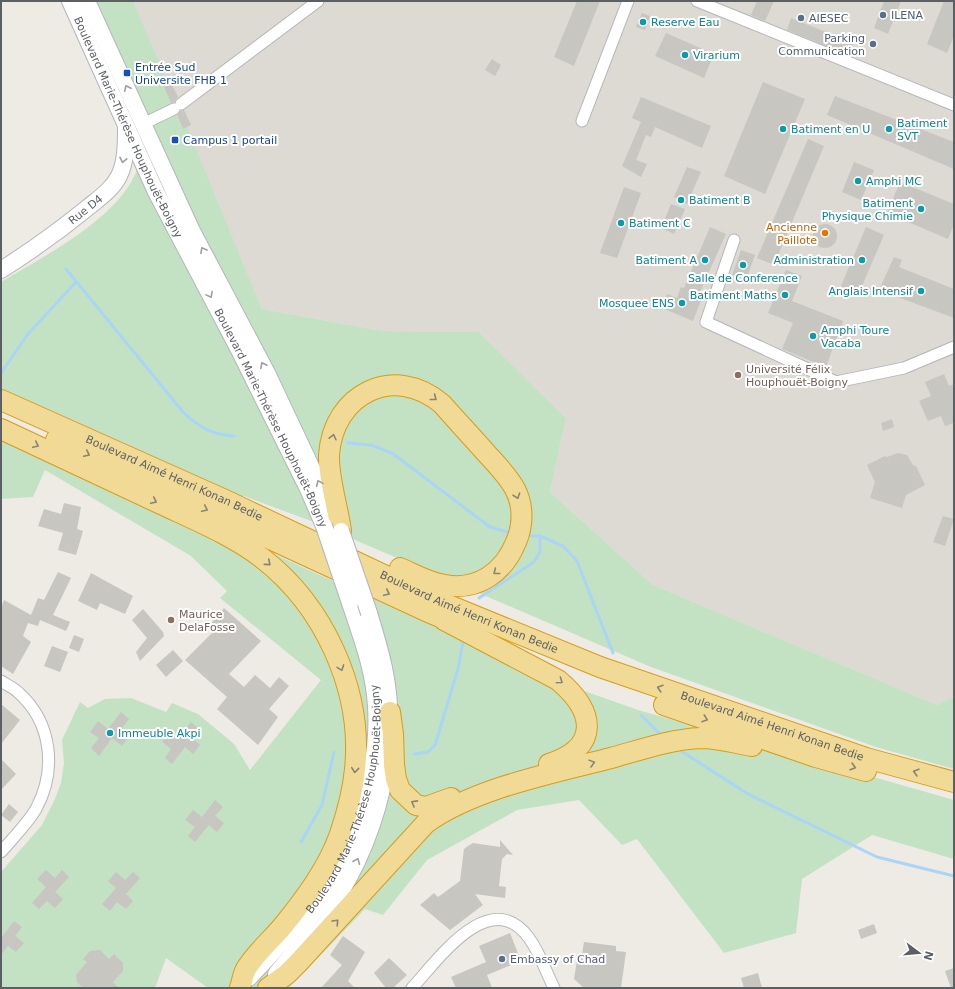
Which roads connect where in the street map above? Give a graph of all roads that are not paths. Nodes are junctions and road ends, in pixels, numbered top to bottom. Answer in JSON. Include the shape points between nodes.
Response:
{"nodes":[{"id":1,"x":70,"y":1,"type":"edge"},
{"id":2,"x":87,"y":1,"type":"edge"},
{"id":3,"x":318,"y":1,"type":"edge"},
{"id":4,"x":628,"y":1,"type":"edge"},
{"id":5,"x":697,"y":1,"type":"edge"},
{"id":6,"x":954,"y":105,"type":"edge"},
{"id":7,"x":125,"y":121,"type":"junction"},
{"id":8,"x":582,"y":121,"type":"dead end"},
{"id":9,"x":143,"y":124,"type":"junction"},
{"id":10,"x":734,"y":240,"type":"dead end"},
{"id":11,"x":1,"y":270,"type":"edge"},
{"id":12,"x":954,"y":347,"type":"edge"},
{"id":13,"x":1,"y":400,"type":"edge"},
{"id":14,"x":1,"y":414,"type":"edge"},
{"id":15,"x":1,"y":428,"type":"edge"},
{"id":16,"x":225,"y":500,"type":"junction"},
{"id":17,"x":332,"y":529,"type":"junction"},
{"id":18,"x":426,"y":611,"type":"junction"},
{"id":19,"x":1,"y":681,"type":"edge"},
{"id":20,"x":629,"y":685,"type":"junction"},
{"id":21,"x":390,"y":712,"type":"junction"},
{"id":22,"x":816,"y":757,"type":"junction"},
{"id":23,"x":954,"y":782,"type":"edge"},
{"id":24,"x":954,"y":796,"type":"edge"},
{"id":25,"x":1,"y":852,"type":"edge"},
{"id":26,"x":240,"y":988,"type":"edge"},
{"id":27,"x":266,"y":988,"type":"edge"},
{"id":28,"x":412,"y":988,"type":"edge"},
{"id":29,"x":554,"y":988,"type":"edge"}],
"edges":[{"from":1,"to":7,"type":"main road","name":"Boulevard Marie-Thérèse Houphouët-Boigny"},
{"from":9,"to":2,"type":"main road","name":"Boulevard Marie-Thérèse Houphouët-Boigny","one_way":true},
{"from":3,"to":9,"type":"street","via":[[178,107]]},
{"from":4,"to":8,"type":"street"},
{"from":5,"to":6,"type":"street"},
{"from":7,"to":11,"type":"main road","name":"Rue D4","one_way":true,"via":[[124,161],[118,177],[109,190],[43,242]]},
{"from":7,"to":17,"type":"main road","name":"Boulevard Marie-Thérèse Houphouët-Boigny","one_way":true,"via":[[156,192],[308,489]]},
{"from":17,"to":9,"type":"main road","name":"Boulevard Marie-Thérèse Houphouët-Boigny","one_way":true,"via":[[267,373],[192,231]]},
{"from":10,"to":12,"type":"street","via":[[706,322],[836,382],[904,368]]},
{"from":13,"to":16,"type":"highway","name":"Boulevard Aimé Henri Konan Bedie"},
{"from":14,"to":18,"type":"highway","name":"Boulevard Aimé Henri Konan Bedie","one_way":true},
{"from":15,"to":26,"type":"highway","one_way":true,"via":[[215,530],[261,557],[298,592],[325,632],[341,667],[349,692],[355,731],[355,768],[350,798],[339,836],[316,883],[246,969]]},
{"from":17,"to":16,"type":"highway","one_way":true,"via":[[329,456],[337,422],[358,398],[388,385],[418,388],[442,404],[506,475],[515,490],[522,515],[511,556],[503,567],[487,579],[466,585],[445,585],[424,579],[246,503]]},
{"from":16,"to":20,"type":"highway","name":"Boulevard Aimé Henri Konan Bedie","via":[[440,602],[600,667]]},
{"from":17,"to":21,"type":"main road","name":"Boulevard Marie-Thérèse Houphouët-Boigny","bridge":true,"via":[[369,613],[386,677]]},
{"from":17,"to":26,"type":"main road","name":"Boulevard Marie-Thérèse Houphouët-Boigny","bridge":true,"via":[[350,603],[373,680],[376,705],[373,762],[363,805],[324,890]]},
{"from":18,"to":20,"type":"highway","name":"Boulevard Aimé Henri Konan Bedie"},
{"from":18,"to":21,"type":"highway","one_way":true,"via":[[558,680],[573,692],[583,706],[586,713],[586,733],[577,750],[566,759],[426,807],[416,805],[400,790],[396,779]]},
{"from":19,"to":25,"type":"street","via":[[19,693],[42,724],[48,744],[49,763],[41,799]]},
{"from":20,"to":22,"type":"highway","name":"Boulevard Aimé Henri Konan Bedie","one_way":true,"via":[[655,701]]},
{"from":23,"to":20,"type":"highway","name":"Boulevard Aimé Henri Konan Bedie","one_way":true,"via":[[866,758]]},
{"from":27,"to":21,"type":"main road","name":"Boulevard Marie-Thérèse Houphouët-Boigny","one_way":true,"via":[[339,896],[354,868],[365,841],[382,783],[388,752]]},
{"from":22,"to":24,"type":"highway","name":"Boulevard Aimé Henri Konan Bedie","one_way":true},
{"from":27,"to":22,"type":"highway","one_way":true,"via":[[298,963],[426,823],[444,810],[465,800],[533,778],[675,741],[712,739],[788,756]]},
{"from":28,"to":29,"type":"street","via":[[464,933],[477,924],[492,919],[519,927],[529,938]]}]}
